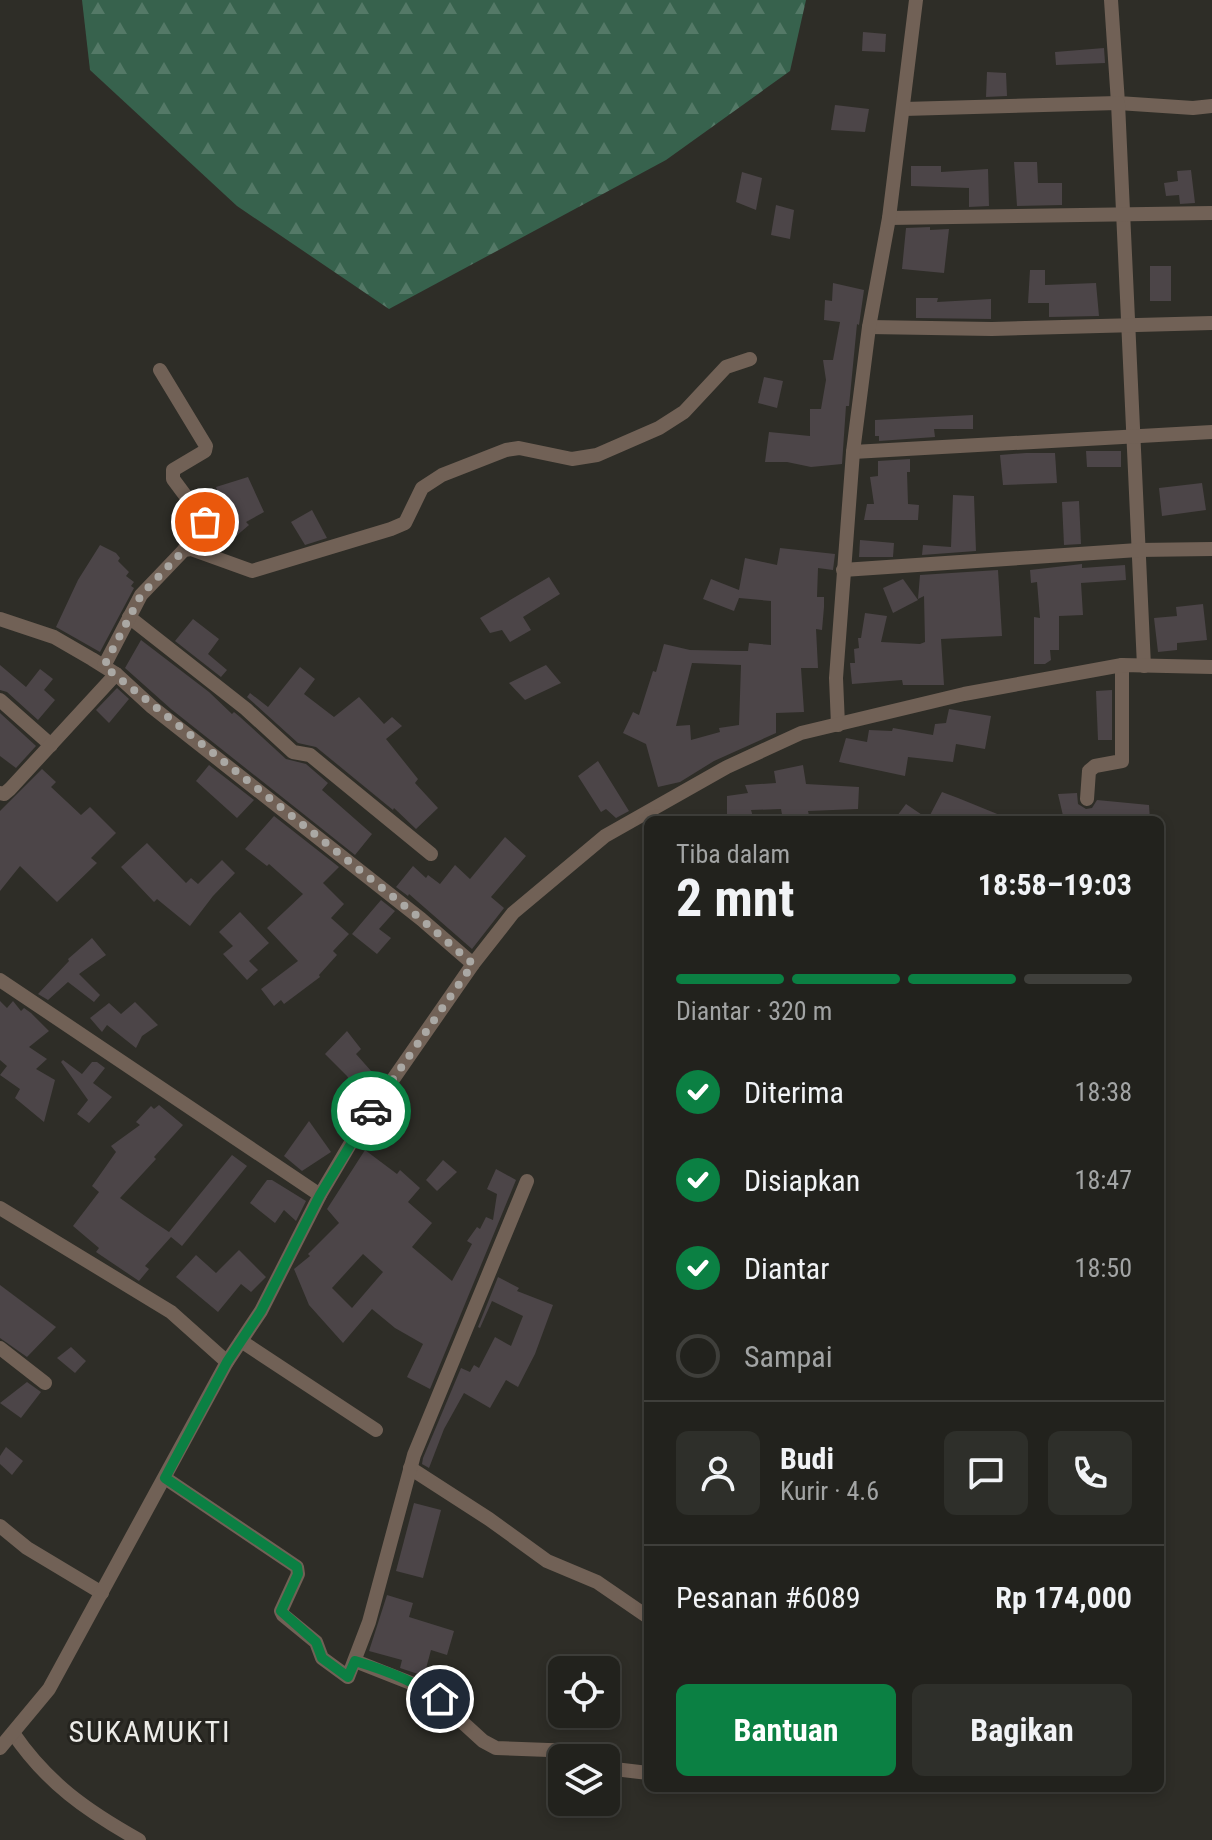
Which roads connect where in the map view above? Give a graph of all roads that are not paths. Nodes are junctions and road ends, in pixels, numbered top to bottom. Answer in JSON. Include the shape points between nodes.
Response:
{"nodes":[{"id":1,"x":916,"y":0,"type":"edge"},
{"id":2,"x":1111,"y":0,"type":"edge"},
{"id":3,"x":1118,"y":103,"type":"junction"},
{"id":4,"x":1212,"y":106,"type":"edge"},
{"id":5,"x":904,"y":109,"type":"junction"},
{"id":6,"x":1212,"y":213,"type":"edge"},
{"id":7,"x":1122,"y":214,"type":"junction"},
{"id":8,"x":889,"y":218,"type":"junction"},
{"id":9,"x":1128,"y":323,"type":"junction"},
{"id":10,"x":1212,"y":323,"type":"edge"},
{"id":11,"x":869,"y":327,"type":"junction"},
{"id":12,"x":750,"y":359,"type":"dead end"},
{"id":13,"x":160,"y":370,"type":"dead end"},
{"id":14,"x":1212,"y":432,"type":"edge"},
{"id":15,"x":1132,"y":435,"type":"junction"},
{"id":16,"x":853,"y":452,"type":"junction"},
{"id":17,"x":1212,"y":549,"type":"edge"},
{"id":18,"x":184,"y":550,"type":"junction"},
{"id":19,"x":1138,"y":550,"type":"junction"},
{"id":20,"x":843,"y":570,"type":"junction"},
{"id":21,"x":129,"y":617,"type":"junction"},
{"id":22,"x":0,"y":619,"type":"edge"},
{"id":23,"x":1122,"y":665,"type":"junction"},
{"id":24,"x":1144,"y":666,"type":"junction"},
{"id":25,"x":1212,"y":667,"type":"edge"},
{"id":26,"x":110,"y":670,"type":"junction"},
{"id":27,"x":0,"y":700,"type":"edge"},
{"id":28,"x":838,"y":725,"type":"junction"},
{"id":29,"x":51,"y":745,"type":"junction"},
{"id":30,"x":1,"y":796,"type":"edge"},
{"id":31,"x":1087,"y":799,"type":"dead end"},
{"id":32,"x":431,"y":854,"type":"dead end"},
{"id":33,"x":473,"y":964,"type":"junction"},
{"id":34,"x":0,"y":980,"type":"edge"},
{"id":35,"x":527,"y":1181,"type":"dead end"},
{"id":36,"x":320,"y":1195,"type":"junction"},
{"id":37,"x":0,"y":1208,"type":"edge"},
{"id":38,"x":241,"y":1341,"type":"junction"},
{"id":39,"x":0,"y":1348,"type":"edge"},
{"id":40,"x":227,"y":1362,"type":"junction"},
{"id":41,"x":45,"y":1383,"type":"dead end"},
{"id":42,"x":376,"y":1430,"type":"dead end"},
{"id":43,"x":410,"y":1468,"type":"junction"},
{"id":44,"x":165,"y":1478,"type":"junction"},
{"id":45,"x":0,"y":1526,"type":"edge"},
{"id":46,"x":102,"y":1593,"type":"junction"},
{"id":47,"x":644,"y":1614,"type":"edge"},
{"id":48,"x":355,"y":1661,"type":"junction"},
{"id":49,"x":13,"y":1733,"type":"junction"},
{"id":50,"x":0,"y":1748,"type":"edge"},
{"id":51,"x":548,"y":1750,"type":"edge"},
{"id":52,"x":620,"y":1770,"type":"edge"},
{"id":53,"x":644,"y":1773,"type":"edge"},
{"id":54,"x":139,"y":1840,"type":"edge"}],
"edges":[{"from":1,"to":5,"type":"street"},
{"from":2,"to":3,"type":"street"},
{"from":3,"to":4,"type":"street"},
{"from":3,"to":5,"type":"street"},
{"from":3,"to":7,"type":"street"},
{"from":5,"to":8,"type":"street"},
{"from":6,"to":7,"type":"street"},
{"from":7,"to":8,"type":"street"},
{"from":7,"to":9,"type":"street"},
{"from":8,"to":11,"type":"street"},
{"from":9,"to":10,"type":"street"},
{"from":9,"to":11,"type":"street"},
{"from":9,"to":15,"type":"street"},
{"from":11,"to":16,"type":"street"},
{"from":12,"to":18,"type":"street","via":[[726,367],[684,412],[659,428],[597,455],[572,459],[519,448],[442,475],[422,488],[405,523],[391,529],[252,571]]},
{"from":13,"to":18,"type":"street","via":[[206,445],[205,451],[173,470],[173,479],[205,522]]},
{"from":14,"to":15,"type":"street"},
{"from":15,"to":16,"type":"street"},
{"from":15,"to":19,"type":"street"},
{"from":16,"to":20,"type":"street"},
{"from":17,"to":19,"type":"street"},
{"from":18,"to":21,"type":"street","via":[[141,595]]},
{"from":19,"to":20,"type":"street"},
{"from":19,"to":24,"type":"street"},
{"from":20,"to":28,"type":"street"},
{"from":21,"to":26,"type":"street"},
{"from":21,"to":32,"type":"street","via":[[293,752],[310,755]]},
{"from":22,"to":26,"type":"street","via":[[54,637]]},
{"from":23,"to":24,"type":"street"},
{"from":23,"to":28,"type":"street","via":[[964,694]]},
{"from":23,"to":31,"type":"street","via":[[1122,761],[1091,768]]},
{"from":24,"to":25,"type":"street"},
{"from":26,"to":29,"type":"street"},
{"from":26,"to":33,"type":"street"},
{"from":27,"to":29,"type":"street"},
{"from":28,"to":33,"type":"street","via":[[801,733],[740,761],[605,836],[513,913]]},
{"from":29,"to":30,"type":"street"},
{"from":33,"to":36,"type":"street","via":[[362,1124]]},
{"from":34,"to":36,"type":"street"},
{"from":35,"to":43,"type":"street"},
{"from":36,"to":38,"type":"street"},
{"from":37,"to":40,"type":"street","via":[[171,1312]]},
{"from":38,"to":40,"type":"street"},
{"from":38,"to":42,"type":"street"},
{"from":39,"to":41,"type":"street"},
{"from":40,"to":44,"type":"street"},
{"from":43,"to":47,"type":"street","via":[[547,1561],[597,1582]]},
{"from":43,"to":48,"type":"street"},
{"from":44,"to":46,"type":"street"},
{"from":44,"to":48,"type":"street","via":[[297,1567],[283,1615],[316,1642],[322,1658],[348,1677]]},
{"from":45,"to":46,"type":"street"},
{"from":46,"to":49,"type":"street","via":[[49,1689]]},
{"from":48,"to":51,"type":"street","via":[[426,1689],[496,1748]]},
{"from":49,"to":50,"type":"street"},
{"from":49,"to":54,"type":"street","via":[[56,1786]]},
{"from":52,"to":53,"type":"street"}]}
